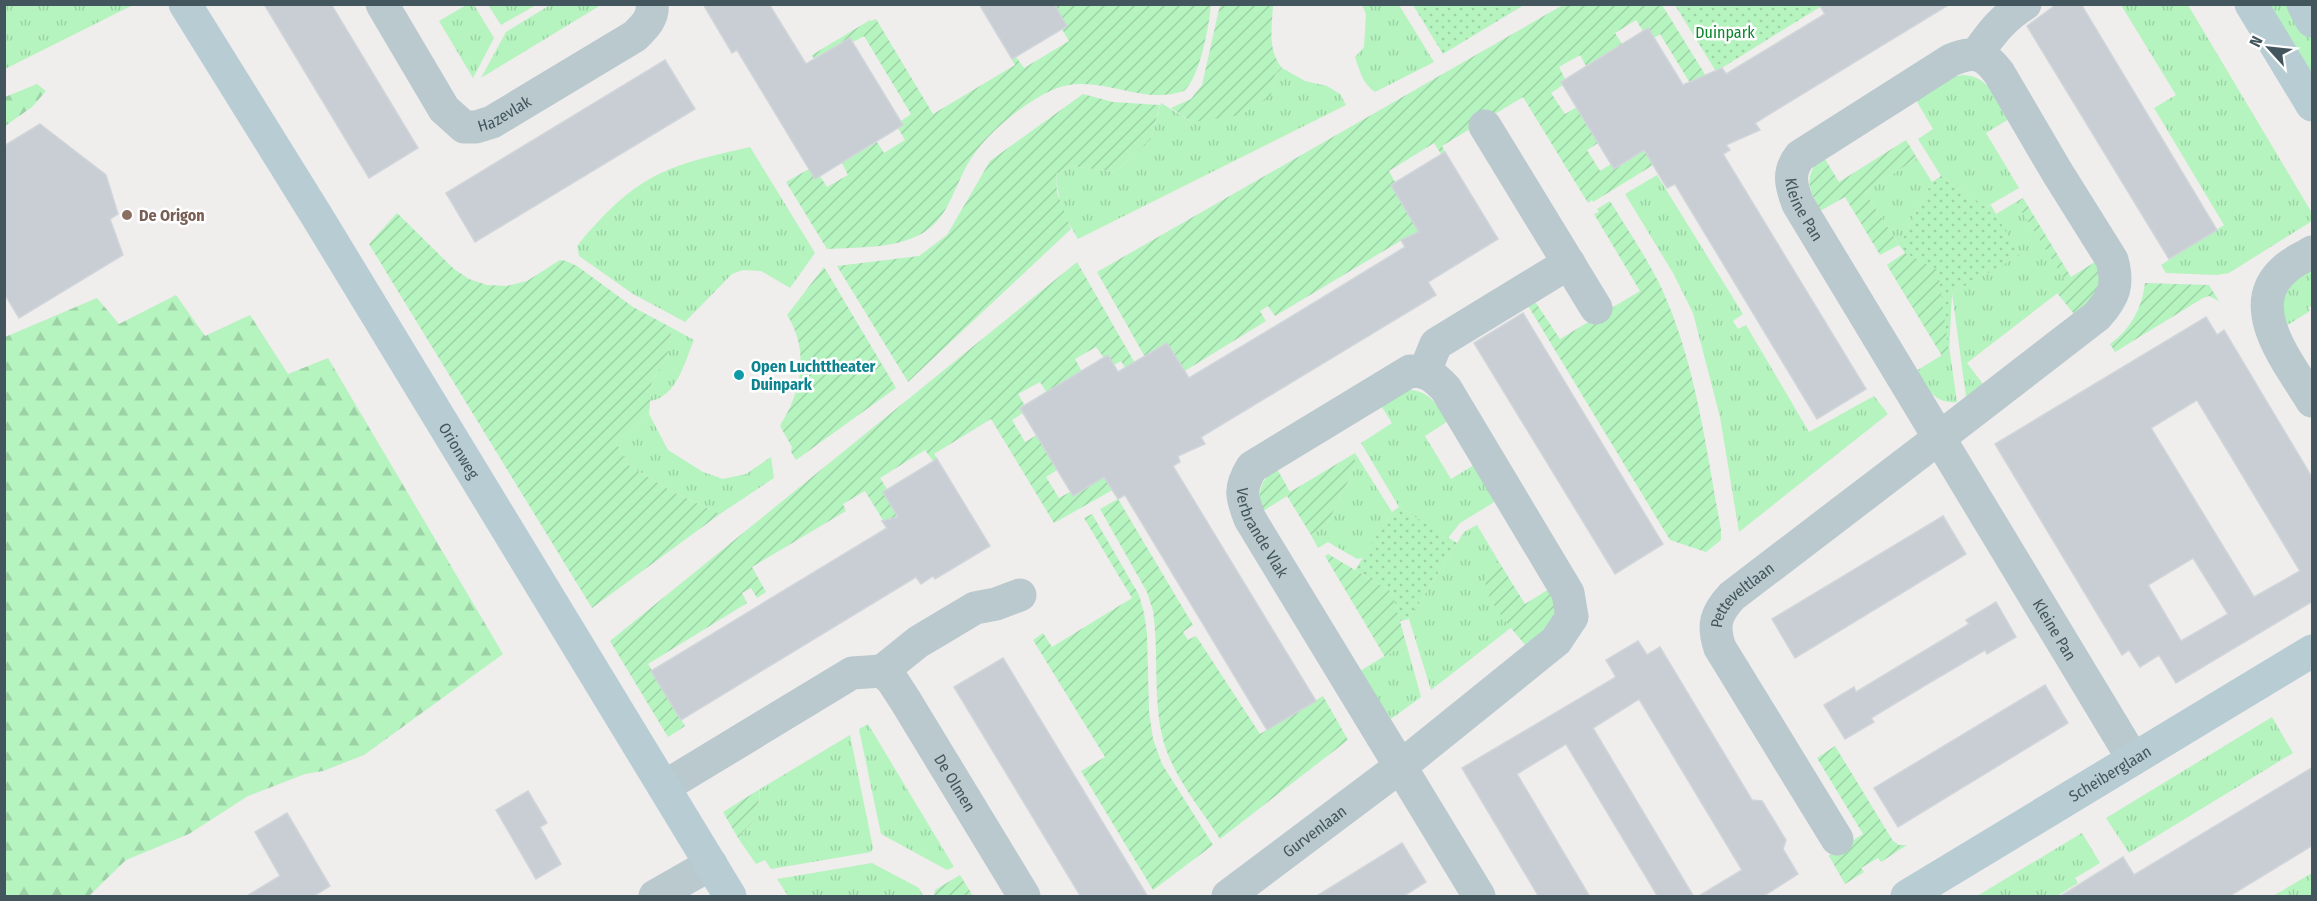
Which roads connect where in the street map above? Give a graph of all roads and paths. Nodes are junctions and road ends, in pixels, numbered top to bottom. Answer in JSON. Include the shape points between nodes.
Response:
{"nodes":[{"id":1,"x":185,"y":4,"type":"edge"},
{"id":2,"x":382,"y":4,"type":"edge"},
{"id":3,"x":652,"y":4,"type":"edge"},
{"id":4,"x":2025,"y":4,"type":"edge"},
{"id":5,"x":2251,"y":4,"type":"edge"},
{"id":6,"x":2303,"y":4,"type":"edge"},
{"id":7,"x":2313,"y":21,"type":"edge"},
{"id":8,"x":1977,"y":54,"type":"junction"},
{"id":9,"x":2313,"y":105,"type":"edge"},
{"id":10,"x":1485,"y":126,"type":"dead end"},
{"id":11,"x":2313,"y":252,"type":"edge"},
{"id":12,"x":1569,"y":264,"type":"junction"},
{"id":13,"x":1596,"y":308,"type":"dead end"},
{"id":14,"x":1425,"y":371,"type":"junction"},
{"id":15,"x":2313,"y":401,"type":"edge"},
{"id":16,"x":1939,"y":438,"type":"junction"},
{"id":17,"x":1020,"y":595,"type":"dead end"},
{"id":18,"x":2313,"y":651,"type":"edge"},
{"id":19,"x":882,"y":671,"type":"junction"},
{"id":20,"x":2133,"y":759,"type":"junction"},
{"id":21,"x":1401,"y":766,"type":"junction"},
{"id":22,"x":664,"y":787,"type":"junction"},
{"id":23,"x":1837,"y":839,"type":"dead end"},
{"id":24,"x":711,"y":864,"type":"junction"},
{"id":25,"x":655,"y":897,"type":"edge"},
{"id":26,"x":730,"y":897,"type":"edge"},
{"id":27,"x":1024,"y":897,"type":"edge"},
{"id":28,"x":1228,"y":897,"type":"edge"},
{"id":29,"x":1479,"y":897,"type":"edge"},
{"id":30,"x":1907,"y":897,"type":"edge"}],
"edges":[{"from":1,"to":22,"type":"street","name":"Orionweg"},
{"from":2,"to":3,"type":"street","name":"Hazevlak","via":[[444,109],[464,127],[492,122],[635,36],[650,18]]},
{"from":4,"to":8,"type":"street","via":[[1997,27]]},
{"from":5,"to":9,"type":"street"},
{"from":6,"to":7,"type":"street"},
{"from":8,"to":16,"type":"street","via":[[1999,73],[2112,260],[2116,274],[2109,303],[2097,316]]},
{"from":8,"to":16,"type":"street","name":"Kleine Pan","via":[[1951,60],[1813,146],[1792,165],[1792,189],[1798,204]]},
{"from":10,"to":12,"type":"street"},
{"from":11,"to":15,"type":"street","via":[[2285,268],[2276,278],[2268,291],[2267,306],[2268,322],[2275,337]]},
{"from":12,"to":13,"type":"street"},
{"from":12,"to":14,"type":"street","via":[[1436,345]]},
{"from":14,"to":21,"type":"street","via":[[1446,389],[1563,583],[1572,617],[1556,641]]},
{"from":14,"to":21,"type":"street","name":"Verbrande Vlak","via":[[1410,371],[1394,379],[1252,467],[1243,482],[1242,498],[1250,519]]},
{"from":16,"to":20,"type":"street","name":"Kleine Pan"},
{"from":16,"to":23,"type":"street","name":"Petteveltlaan","via":[[1732,596],[1720,608],[1715,625],[1720,648]]},
{"from":17,"to":19,"type":"street","via":[[975,608],[918,642]]},
{"from":18,"to":20,"type":"street","name":"Scheiberglaan"},
{"from":19,"to":22,"type":"street","via":[[852,673]]},
{"from":19,"to":27,"type":"street","name":"De Olmen","via":[[905,700]]},
{"from":20,"to":30,"type":"street","name":"Scheiberglaan"},
{"from":21,"to":28,"type":"street","name":"Gurvenlaan"},
{"from":21,"to":29,"type":"street","name":"Verbrande Vlak"},
{"from":22,"to":24,"type":"street","name":"Orionweg"},
{"from":24,"to":25,"type":"street"},
{"from":24,"to":26,"type":"street","name":"Orionweg"}]}
